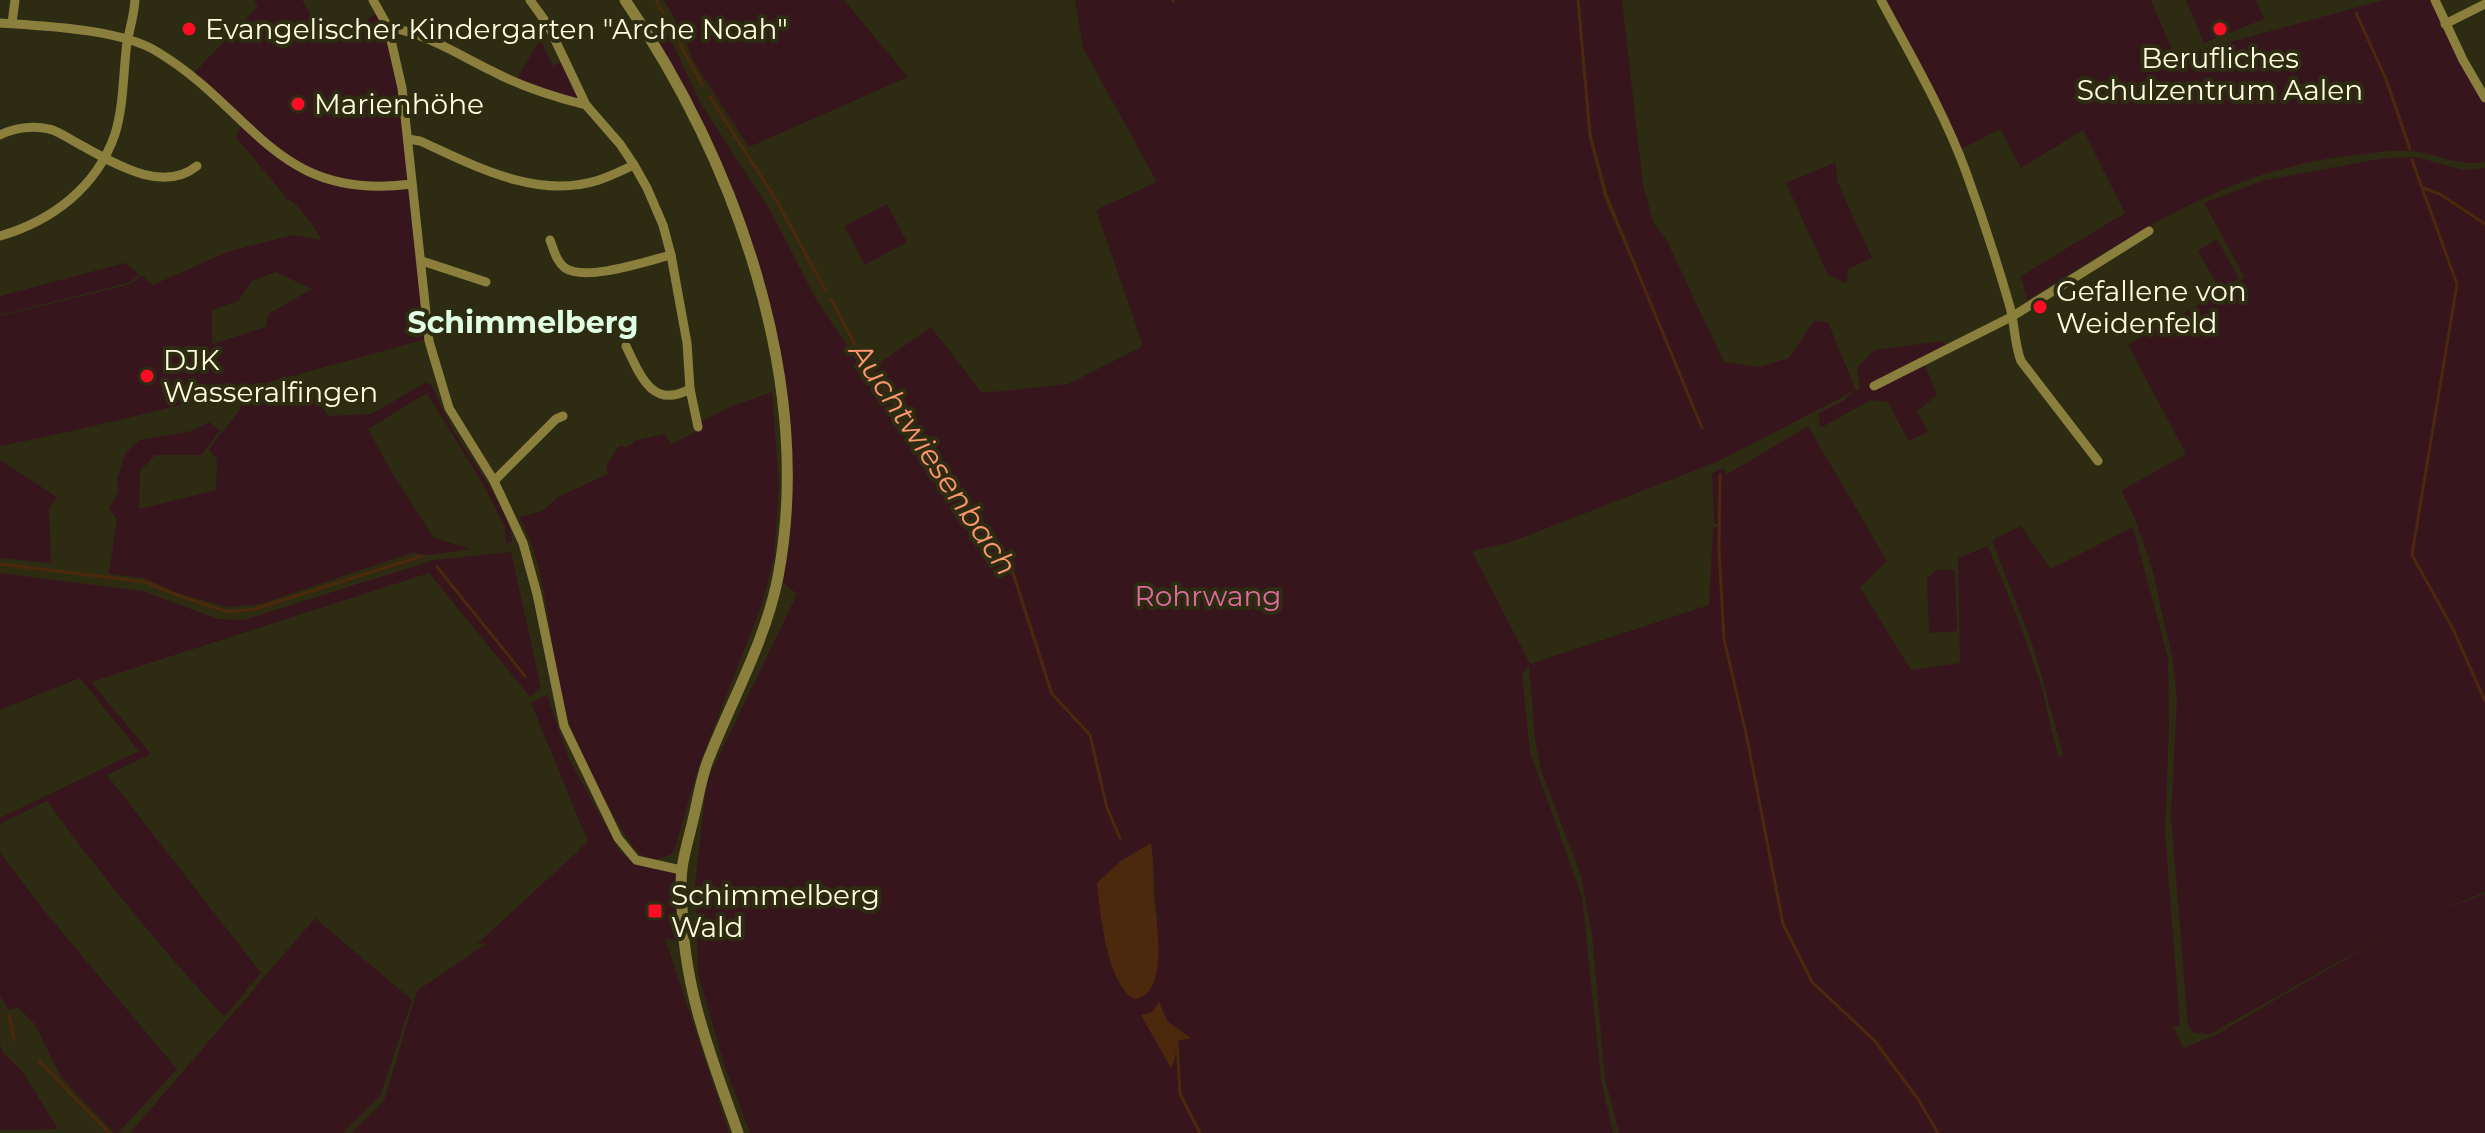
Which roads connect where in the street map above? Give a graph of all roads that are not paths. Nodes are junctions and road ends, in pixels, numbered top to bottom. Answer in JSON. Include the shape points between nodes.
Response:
{"nodes":[{"id":1,"x":15,"y":0,"type":"edge"},
{"id":2,"x":135,"y":0,"type":"edge"},
{"id":3,"x":373,"y":0,"type":"edge"},
{"id":4,"x":530,"y":0,"type":"edge"},
{"id":5,"x":625,"y":0,"type":"edge"},
{"id":6,"x":1881,"y":0,"type":"edge"},
{"id":7,"x":2435,"y":0,"type":"edge"},
{"id":8,"x":2485,"y":4,"type":"edge"},
{"id":9,"x":0,"y":23,"type":"edge"},
{"id":10,"x":12,"y":23,"type":"junction"},
{"id":11,"x":2445,"y":24,"type":"junction"},
{"id":12,"x":388,"y":27,"type":"junction"},
{"id":13,"x":128,"y":40,"type":"junction"},
{"id":14,"x":2485,"y":98,"type":"edge"},
{"id":15,"x":586,"y":105,"type":"junction"},
{"id":16,"x":0,"y":135,"type":"edge"},
{"id":17,"x":408,"y":139,"type":"junction"},
{"id":18,"x":104,"y":157,"type":"junction"},
{"id":19,"x":634,"y":165,"type":"junction"},
{"id":20,"x":197,"y":166,"type":"dead end"},
{"id":21,"x":412,"y":184,"type":"junction"},
{"id":22,"x":2149,"y":231,"type":"dead end"},
{"id":23,"x":0,"y":236,"type":"edge"},
{"id":24,"x":550,"y":240,"type":"dead end"},
{"id":25,"x":671,"y":255,"type":"junction"},
{"id":26,"x":422,"y":261,"type":"junction"},
{"id":27,"x":486,"y":282,"type":"dead end"},
{"id":28,"x":2013,"y":316,"type":"junction"},
{"id":29,"x":626,"y":346,"type":"dead end"},
{"id":30,"x":1874,"y":386,"type":"dead end"},
{"id":31,"x":690,"y":389,"type":"junction"},
{"id":32,"x":563,"y":416,"type":"dead end"},
{"id":33,"x":698,"y":427,"type":"dead end"},
{"id":34,"x":2098,"y":461,"type":"dead end"},
{"id":35,"x":494,"y":481,"type":"junction"},
{"id":36,"x":681,"y":870,"type":"junction"},
{"id":37,"x":738,"y":1133,"type":"edge"}],
"edges":[{"from":1,"to":10,"type":"street"},
{"from":2,"to":13,"type":"street"},
{"from":3,"to":12,"type":"street"},
{"from":4,"to":15,"type":"street","via":[[548,25]]},
{"from":5,"to":36,"type":"street","via":[[675,82],[735,208],[775,355],[784,424],[784,528],[777,577],[762,637],[706,766]]},
{"from":6,"to":28,"type":"street","via":[[1954,142]]},
{"from":7,"to":11,"type":"street"},
{"from":8,"to":11,"type":"street"},
{"from":9,"to":10,"type":"street"},
{"from":10,"to":13,"type":"street"},
{"from":11,"to":14,"type":"street"},
{"from":12,"to":15,"type":"street","via":[[411,31],[515,82]]},
{"from":12,"to":17,"type":"street"},
{"from":13,"to":18,"type":"street","via":[[120,112]]},
{"from":13,"to":21,"type":"street","via":[[189,74],[289,163],[353,185]]},
{"from":15,"to":19,"type":"street"},
{"from":16,"to":18,"type":"street","via":[[14,128],[50,129]]},
{"from":17,"to":19,"type":"street","via":[[522,182],[572,185],[598,181]]},
{"from":17,"to":21,"type":"street"},
{"from":18,"to":20,"type":"street","via":[[162,178],[187,175]]},
{"from":18,"to":23,"type":"street","via":[[60,209],[26,229]]},
{"from":19,"to":25,"type":"street","via":[[663,225]]},
{"from":21,"to":26,"type":"street"},
{"from":22,"to":28,"type":"street"},
{"from":24,"to":25,"type":"street","via":[[563,267],[580,272]]},
{"from":25,"to":31,"type":"street"},
{"from":26,"to":27,"type":"street"},
{"from":26,"to":35,"type":"street","via":[[434,363],[449,408]]},
{"from":28,"to":30,"type":"street"},
{"from":28,"to":34,"type":"street","via":[[2021,361]]},
{"from":29,"to":31,"type":"street","via":[[658,395],[675,397]]},
{"from":31,"to":33,"type":"street"},
{"from":32,"to":35,"type":"street"},
{"from":35,"to":36,"type":"street","via":[[523,543],[564,726],[581,763],[618,838],[636,860]]},
{"from":36,"to":37,"type":"street","via":[[682,943],[696,1012]]}]}
